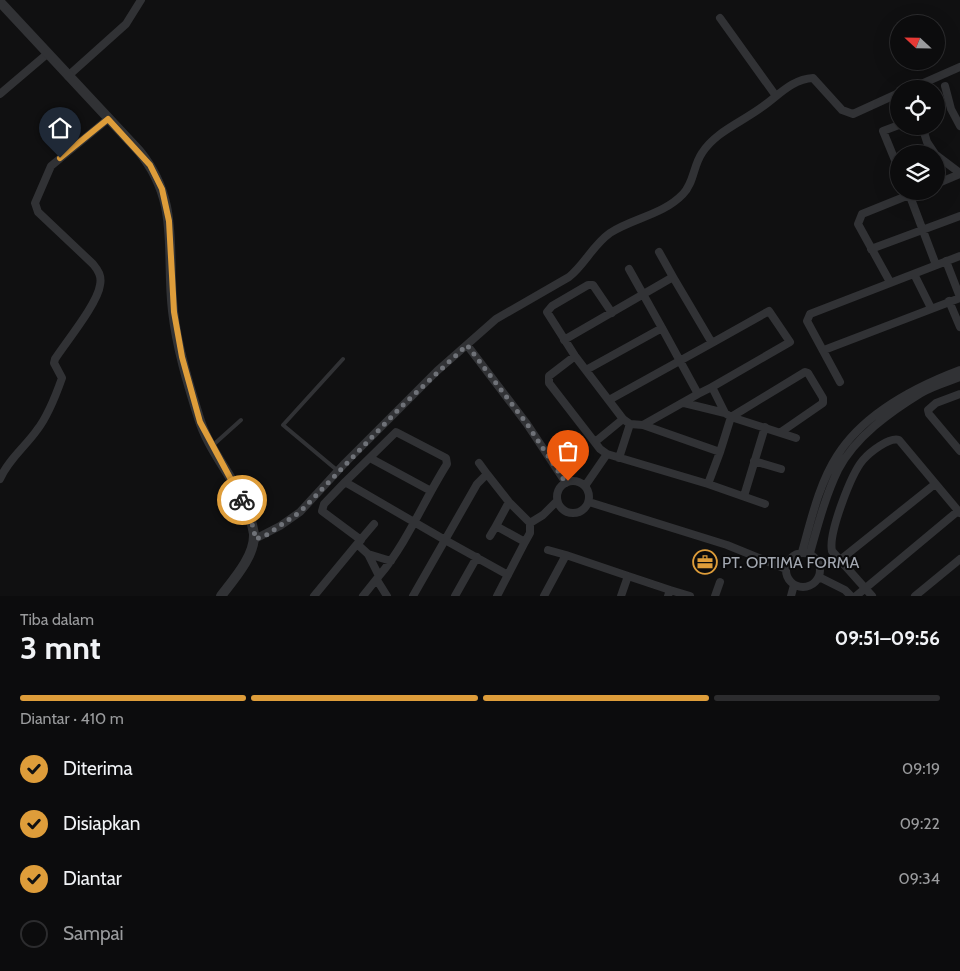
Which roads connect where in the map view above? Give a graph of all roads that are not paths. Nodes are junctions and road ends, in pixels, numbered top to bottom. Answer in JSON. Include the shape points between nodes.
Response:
{"nodes":[{"id":1,"x":141,"y":0,"type":"edge"},
{"id":2,"x":0,"y":2,"type":"edge"},
{"id":3,"x":720,"y":18,"type":"dead end"},
{"id":4,"x":47,"y":54,"type":"junction"},
{"id":5,"x":960,"y":67,"type":"edge"},
{"id":6,"x":68,"y":76,"type":"junction"},
{"id":7,"x":930,"y":80,"type":"edge"},
{"id":8,"x":945,"y":86,"type":"dead end"},
{"id":9,"x":0,"y":94,"type":"edge"},
{"id":10,"x":776,"y":96,"type":"junction"},
{"id":11,"x":890,"y":97,"type":"edge"},
{"id":12,"x":960,"y":106,"type":"edge"},
{"id":13,"x":952,"y":110,"type":"junction"},
{"id":14,"x":108,"y":119,"type":"junction"},
{"id":15,"x":960,"y":126,"type":"edge"},
{"id":16,"x":890,"y":128,"type":"edge"},
{"id":17,"x":890,"y":148,"type":"edge"},
{"id":18,"x":945,"y":162,"type":"edge"},
{"id":19,"x":960,"y":174,"type":"edge"},
{"id":20,"x":945,"y":180,"type":"edge"},
{"id":21,"x":894,"y":200,"type":"edge"},
{"id":22,"x":911,"y":200,"type":"edge"},
{"id":23,"x":960,"y":216,"type":"edge"},
{"id":24,"x":922,"y":231,"type":"junction"},
{"id":25,"x":871,"y":249,"type":"junction"},
{"id":26,"x":659,"y":252,"type":"dead end"},
{"id":27,"x":960,"y":256,"type":"edge"},
{"id":28,"x":946,"y":262,"type":"junction"},
{"id":29,"x":936,"y":265,"type":"junction"},
{"id":30,"x":629,"y":269,"type":"dead end"},
{"id":31,"x":914,"y":274,"type":"junction"},
{"id":32,"x":673,"y":277,"type":"junction"},
{"id":33,"x":890,"y":282,"type":"junction"},
{"id":34,"x":642,"y":294,"type":"junction"},
{"id":35,"x":960,"y":297,"type":"edge"},
{"id":36,"x":949,"y":301,"type":"junction"},
{"id":37,"x":931,"y":308,"type":"junction"},
{"id":38,"x":612,"y":313,"type":"junction"},
{"id":39,"x":960,"y":327,"type":"edge"},
{"id":40,"x":662,"y":328,"type":"junction"},
{"id":41,"x":564,"y":340,"type":"junction"},
{"id":42,"x":712,"y":343,"type":"junction"},
{"id":43,"x":467,"y":345,"type":"junction"},
{"id":44,"x":824,"y":350,"type":"junction"},
{"id":45,"x":574,"y":356,"type":"junction"},
{"id":46,"x":343,"y":360,"type":"dead end"},
{"id":47,"x":680,"y":360,"type":"junction"},
{"id":48,"x":586,"y":370,"type":"junction"},
{"id":49,"x":960,"y":370,"type":"edge"},
{"id":50,"x":960,"y":377,"type":"edge"},
{"id":51,"x":840,"y":382,"type":"dead end"},
{"id":52,"x":712,"y":386,"type":"junction"},
{"id":53,"x":698,"y":394,"type":"junction"},
{"id":54,"x":960,"y":394,"type":"edge"},
{"id":55,"x":609,"y":400,"type":"junction"},
{"id":56,"x":684,"y":402,"type":"junction"},
{"id":57,"x":728,"y":415,"type":"junction"},
{"id":58,"x":241,"y":420,"type":"dead end"},
{"id":59,"x":627,"y":421,"type":"junction"},
{"id":60,"x":643,"y":426,"type":"junction"},
{"id":61,"x":765,"y":427,"type":"junction"},
{"id":62,"x":781,"y":432,"type":"junction"},
{"id":63,"x":796,"y":438,"type":"dead end"},
{"id":64,"x":595,"y":442,"type":"junction"},
{"id":65,"x":212,"y":446,"type":"junction"},
{"id":66,"x":960,"y":450,"type":"edge"},
{"id":67,"x":720,"y":452,"type":"junction"},
{"id":68,"x":607,"y":454,"type":"junction"},
{"id":69,"x":370,"y":458,"type":"junction"},
{"id":70,"x":619,"y":458,"type":"junction"},
{"id":71,"x":754,"y":461,"type":"junction"},
{"id":72,"x":479,"y":463,"type":"dead end"},
{"id":73,"x":781,"y":469,"type":"dead end"},
{"id":74,"x":338,"y":471,"type":"junction"},
{"id":75,"x":487,"y":474,"type":"junction"},
{"id":76,"x":0,"y":479,"type":"edge"},
{"id":77,"x":345,"y":482,"type":"junction"},
{"id":78,"x":566,"y":483,"type":"junction"},
{"id":79,"x":708,"y":484,"type":"junction"},
{"id":80,"x":935,"y":484,"type":"junction"},
{"id":81,"x":585,"y":486,"type":"junction"},
{"id":82,"x":431,"y":491,"type":"junction"},
{"id":83,"x":744,"y":496,"type":"junction"},
{"id":84,"x":557,"y":501,"type":"junction"},
{"id":85,"x":509,"y":502,"type":"junction"},
{"id":86,"x":589,"y":502,"type":"junction"},
{"id":87,"x":765,"y":504,"type":"dead end"},
{"id":88,"x":959,"y":512,"type":"edge"},
{"id":89,"x":413,"y":521,"type":"junction"},
{"id":90,"x":374,"y":524,"type":"dead end"},
{"id":91,"x":530,"y":524,"type":"junction"},
{"id":92,"x":496,"y":526,"type":"junction"},
{"id":93,"x":490,"y":536,"type":"dead end"},
{"id":94,"x":255,"y":539,"type":"junction"},
{"id":95,"x":445,"y":540,"type":"junction"},
{"id":96,"x":359,"y":542,"type":"junction"},
{"id":97,"x":525,"y":542,"type":"junction"},
{"id":98,"x":548,"y":550,"type":"dead end"},
{"id":99,"x":806,"y":553,"type":"junction"},
{"id":100,"x":368,"y":554,"type":"junction"},
{"id":101,"x":566,"y":556,"type":"junction"},
{"id":102,"x":477,"y":557,"type":"junction"},
{"id":103,"x":960,"y":559,"type":"edge"},
{"id":104,"x":840,"y":560,"type":"junction"},
{"id":105,"x":392,"y":561,"type":"junction"},
{"id":106,"x":786,"y":569,"type":"junction"},
{"id":107,"x":508,"y":575,"type":"junction"},
{"id":108,"x":628,"y":576,"type":"junction"},
{"id":109,"x":819,"y":577,"type":"junction"},
{"id":110,"x":378,"y":578,"type":"junction"},
{"id":111,"x":720,"y":582,"type":"dead end"},
{"id":112,"x":798,"y":586,"type":"junction"},
{"id":113,"x":864,"y":588,"type":"junction"},
{"id":114,"x":669,"y":593,"type":"edge"},
{"id":115,"x":548,"y":595,"type":"edge"},
{"id":116,"x":221,"y":596,"type":"edge"},
{"id":117,"x":314,"y":596,"type":"edge"},
{"id":118,"x":363,"y":596,"type":"edge"},
{"id":119,"x":387,"y":596,"type":"edge"},
{"id":120,"x":413,"y":596,"type":"edge"},
{"id":121,"x":454,"y":596,"type":"edge"},
{"id":122,"x":497,"y":596,"type":"edge"},
{"id":123,"x":621,"y":596,"type":"edge"},
{"id":124,"x":690,"y":596,"type":"edge"},
{"id":125,"x":715,"y":596,"type":"edge"},
{"id":126,"x":791,"y":596,"type":"edge"},
{"id":127,"x":798,"y":596,"type":"edge"},
{"id":128,"x":852,"y":596,"type":"edge"},
{"id":129,"x":856,"y":596,"type":"edge"},
{"id":130,"x":872,"y":596,"type":"edge"},
{"id":131,"x":915,"y":596,"type":"edge"}],
"edges":[{"from":1,"to":6,"type":"street","via":[[126,24]]},
{"from":2,"to":4,"type":"street"},
{"from":3,"to":10,"type":"street"},
{"from":4,"to":6,"type":"street"},
{"from":4,"to":9,"type":"street"},
{"from":5,"to":7,"type":"street"},
{"from":6,"to":14,"type":"street"},
{"from":8,"to":13,"type":"street"},
{"from":10,"to":11,"type":"street","via":[[790,85],[813,78],[842,110],[853,114]]},
{"from":10,"to":43,"type":"street","via":[[709,145],[698,160],[684,194],[669,206],[613,231],[597,243],[569,277],[496,319]]},
{"from":12,"to":13,"type":"street"},
{"from":13,"to":15,"type":"street"},
{"from":14,"to":65,"type":"street","via":[[150,165],[162,189],[169,221],[176,327],[199,419]]},
{"from":14,"to":76,"type":"street","via":[[51,166],[34,203],[38,212],[93,264],[98,271],[100,286],[92,305],[55,359],[62,378],[46,415]]},
{"from":16,"to":17,"type":"street","via":[[883,131]]},
{"from":18,"to":19,"type":"street"},
{"from":19,"to":20,"type":"street"},
{"from":21,"to":25,"type":"street","via":[[860,216],[858,224]]},
{"from":22,"to":24,"type":"street"},
{"from":23,"to":24,"type":"street"},
{"from":24,"to":25,"type":"street"},
{"from":24,"to":29,"type":"street"},
{"from":25,"to":33,"type":"street"},
{"from":26,"to":32,"type":"street"},
{"from":27,"to":28,"type":"street"},
{"from":28,"to":29,"type":"street"},
{"from":28,"to":35,"type":"street"},
{"from":29,"to":31,"type":"street"},
{"from":30,"to":34,"type":"street"},
{"from":31,"to":33,"type":"street"},
{"from":31,"to":37,"type":"street"},
{"from":32,"to":34,"type":"street"},
{"from":32,"to":42,"type":"street"},
{"from":33,"to":44,"type":"street","via":[[810,314],[807,321]]},
{"from":34,"to":38,"type":"street"},
{"from":34,"to":40,"type":"street"},
{"from":35,"to":36,"type":"street"},
{"from":36,"to":37,"type":"street"},
{"from":36,"to":39,"type":"street"},
{"from":37,"to":44,"type":"street"},
{"from":38,"to":41,"type":"street"},
{"from":38,"to":41,"type":"street","via":[[593,284],[588,285],[547,312]]},
{"from":40,"to":47,"type":"street"},
{"from":40,"to":48,"type":"street"},
{"from":41,"to":45,"type":"street"},
{"from":42,"to":47,"type":"street"},
{"from":42,"to":52,"type":"street","via":[[769,311],[790,340]]},
{"from":43,"to":74,"type":"street"},
{"from":43,"to":78,"type":"street","via":[[527,424]]},
{"from":44,"to":51,"type":"street"},
{"from":45,"to":48,"type":"street"},
{"from":45,"to":64,"type":"street","via":[[549,376],[549,383]]},
{"from":46,"to":74,"type":"lane","via":[[283,425]]},
{"from":47,"to":53,"type":"street"},
{"from":47,"to":55,"type":"street"},
{"from":48,"to":55,"type":"street"},
{"from":49,"to":99,"type":"street","via":[[906,394],[849,440],[828,474]]},
{"from":50,"to":99,"type":"street","via":[[922,392],[855,444],[839,469]]},
{"from":52,"to":53,"type":"street"},
{"from":52,"to":57,"type":"street"},
{"from":53,"to":56,"type":"street"},
{"from":54,"to":66,"type":"street","via":[[936,403],[928,410]]},
{"from":55,"to":59,"type":"street"},
{"from":56,"to":57,"type":"street"},
{"from":56,"to":60,"type":"street"},
{"from":57,"to":61,"type":"street"},
{"from":57,"to":62,"type":"street","via":[[808,373],[823,403]]},
{"from":57,"to":67,"type":"street"},
{"from":58,"to":65,"type":"lane"},
{"from":59,"to":60,"type":"street"},
{"from":59,"to":64,"type":"street"},
{"from":59,"to":70,"type":"street"},
{"from":60,"to":67,"type":"street"},
{"from":61,"to":62,"type":"street"},
{"from":61,"to":71,"type":"street"},
{"from":62,"to":63,"type":"street"},
{"from":64,"to":68,"type":"street"},
{"from":65,"to":94,"type":"street","via":[[236,486]]},
{"from":67,"to":79,"type":"street"},
{"from":68,"to":70,"type":"street"},
{"from":68,"to":81,"type":"street"},
{"from":69,"to":77,"type":"street"},
{"from":69,"to":82,"type":"street"},
{"from":69,"to":82,"type":"street","via":[[396,432],[449,460]]},
{"from":70,"to":79,"type":"street"},
{"from":71,"to":73,"type":"street"},
{"from":71,"to":83,"type":"street"},
{"from":72,"to":75,"type":"street"},
{"from":74,"to":94,"type":"street","via":[[291,520]]},
{"from":75,"to":85,"type":"street"},
{"from":75,"to":95,"type":"street","via":[[477,484]]},
{"from":77,"to":89,"type":"street"},
{"from":77,"to":96,"type":"street","via":[[324,504],[322,511]]},
{"from":78,"to":81,"type":"street","via":[[576,481]]},
{"from":78,"to":84,"type":"street","via":[[558,490]]},
{"from":79,"to":83,"type":"street"},
{"from":80,"to":88,"type":"street"},
{"from":80,"to":104,"type":"street"},
{"from":80,"to":104,"type":"street","via":[[896,439],[864,459],[831,538],[832,551]]},
{"from":81,"to":86,"type":"street"},
{"from":82,"to":89,"type":"street"},
{"from":83,"to":87,"type":"street"},
{"from":84,"to":86,"type":"street","via":[[562,510],[571,514],[580,512]]},
{"from":84,"to":91,"type":"street"},
{"from":85,"to":91,"type":"street"},
{"from":85,"to":92,"type":"street"},
{"from":86,"to":106,"type":"street","via":[[728,545]]},
{"from":88,"to":113,"type":"street"},
{"from":89,"to":95,"type":"street"},
{"from":89,"to":105,"type":"street"},
{"from":90,"to":96,"type":"street"},
{"from":91,"to":97,"type":"street"},
{"from":92,"to":93,"type":"street"},
{"from":92,"to":97,"type":"street"},
{"from":94,"to":116,"type":"street","via":[[248,556]]},
{"from":95,"to":102,"type":"street"},
{"from":95,"to":120,"type":"street"},
{"from":96,"to":100,"type":"street"},
{"from":96,"to":117,"type":"street"},
{"from":97,"to":107,"type":"street"},
{"from":98,"to":101,"type":"street"},
{"from":99,"to":106,"type":"street","via":[[790,558]]},
{"from":99,"to":109,"type":"street","via":[[818,561]]},
{"from":100,"to":105,"type":"street"},
{"from":100,"to":110,"type":"street"},
{"from":101,"to":108,"type":"street"},
{"from":101,"to":115,"type":"street"},
{"from":102,"to":107,"type":"street"},
{"from":102,"to":121,"type":"street"},
{"from":103,"to":131,"type":"street"},
{"from":104,"to":113,"type":"street"},
{"from":105,"to":110,"type":"street"},
{"from":106,"to":112,"type":"street","via":[[788,578]]},
{"from":107,"to":122,"type":"street"},
{"from":108,"to":114,"type":"street"},
{"from":108,"to":123,"type":"street"},
{"from":109,"to":112,"type":"street","via":[[812,585]]},
{"from":109,"to":128,"type":"street"},
{"from":110,"to":118,"type":"street"},
{"from":110,"to":119,"type":"street"},
{"from":111,"to":125,"type":"street"},
{"from":112,"to":126,"type":"street"},
{"from":112,"to":127,"type":"street"},
{"from":113,"to":129,"type":"street"},
{"from":113,"to":130,"type":"street"},
{"from":114,"to":124,"type":"street"}]}
